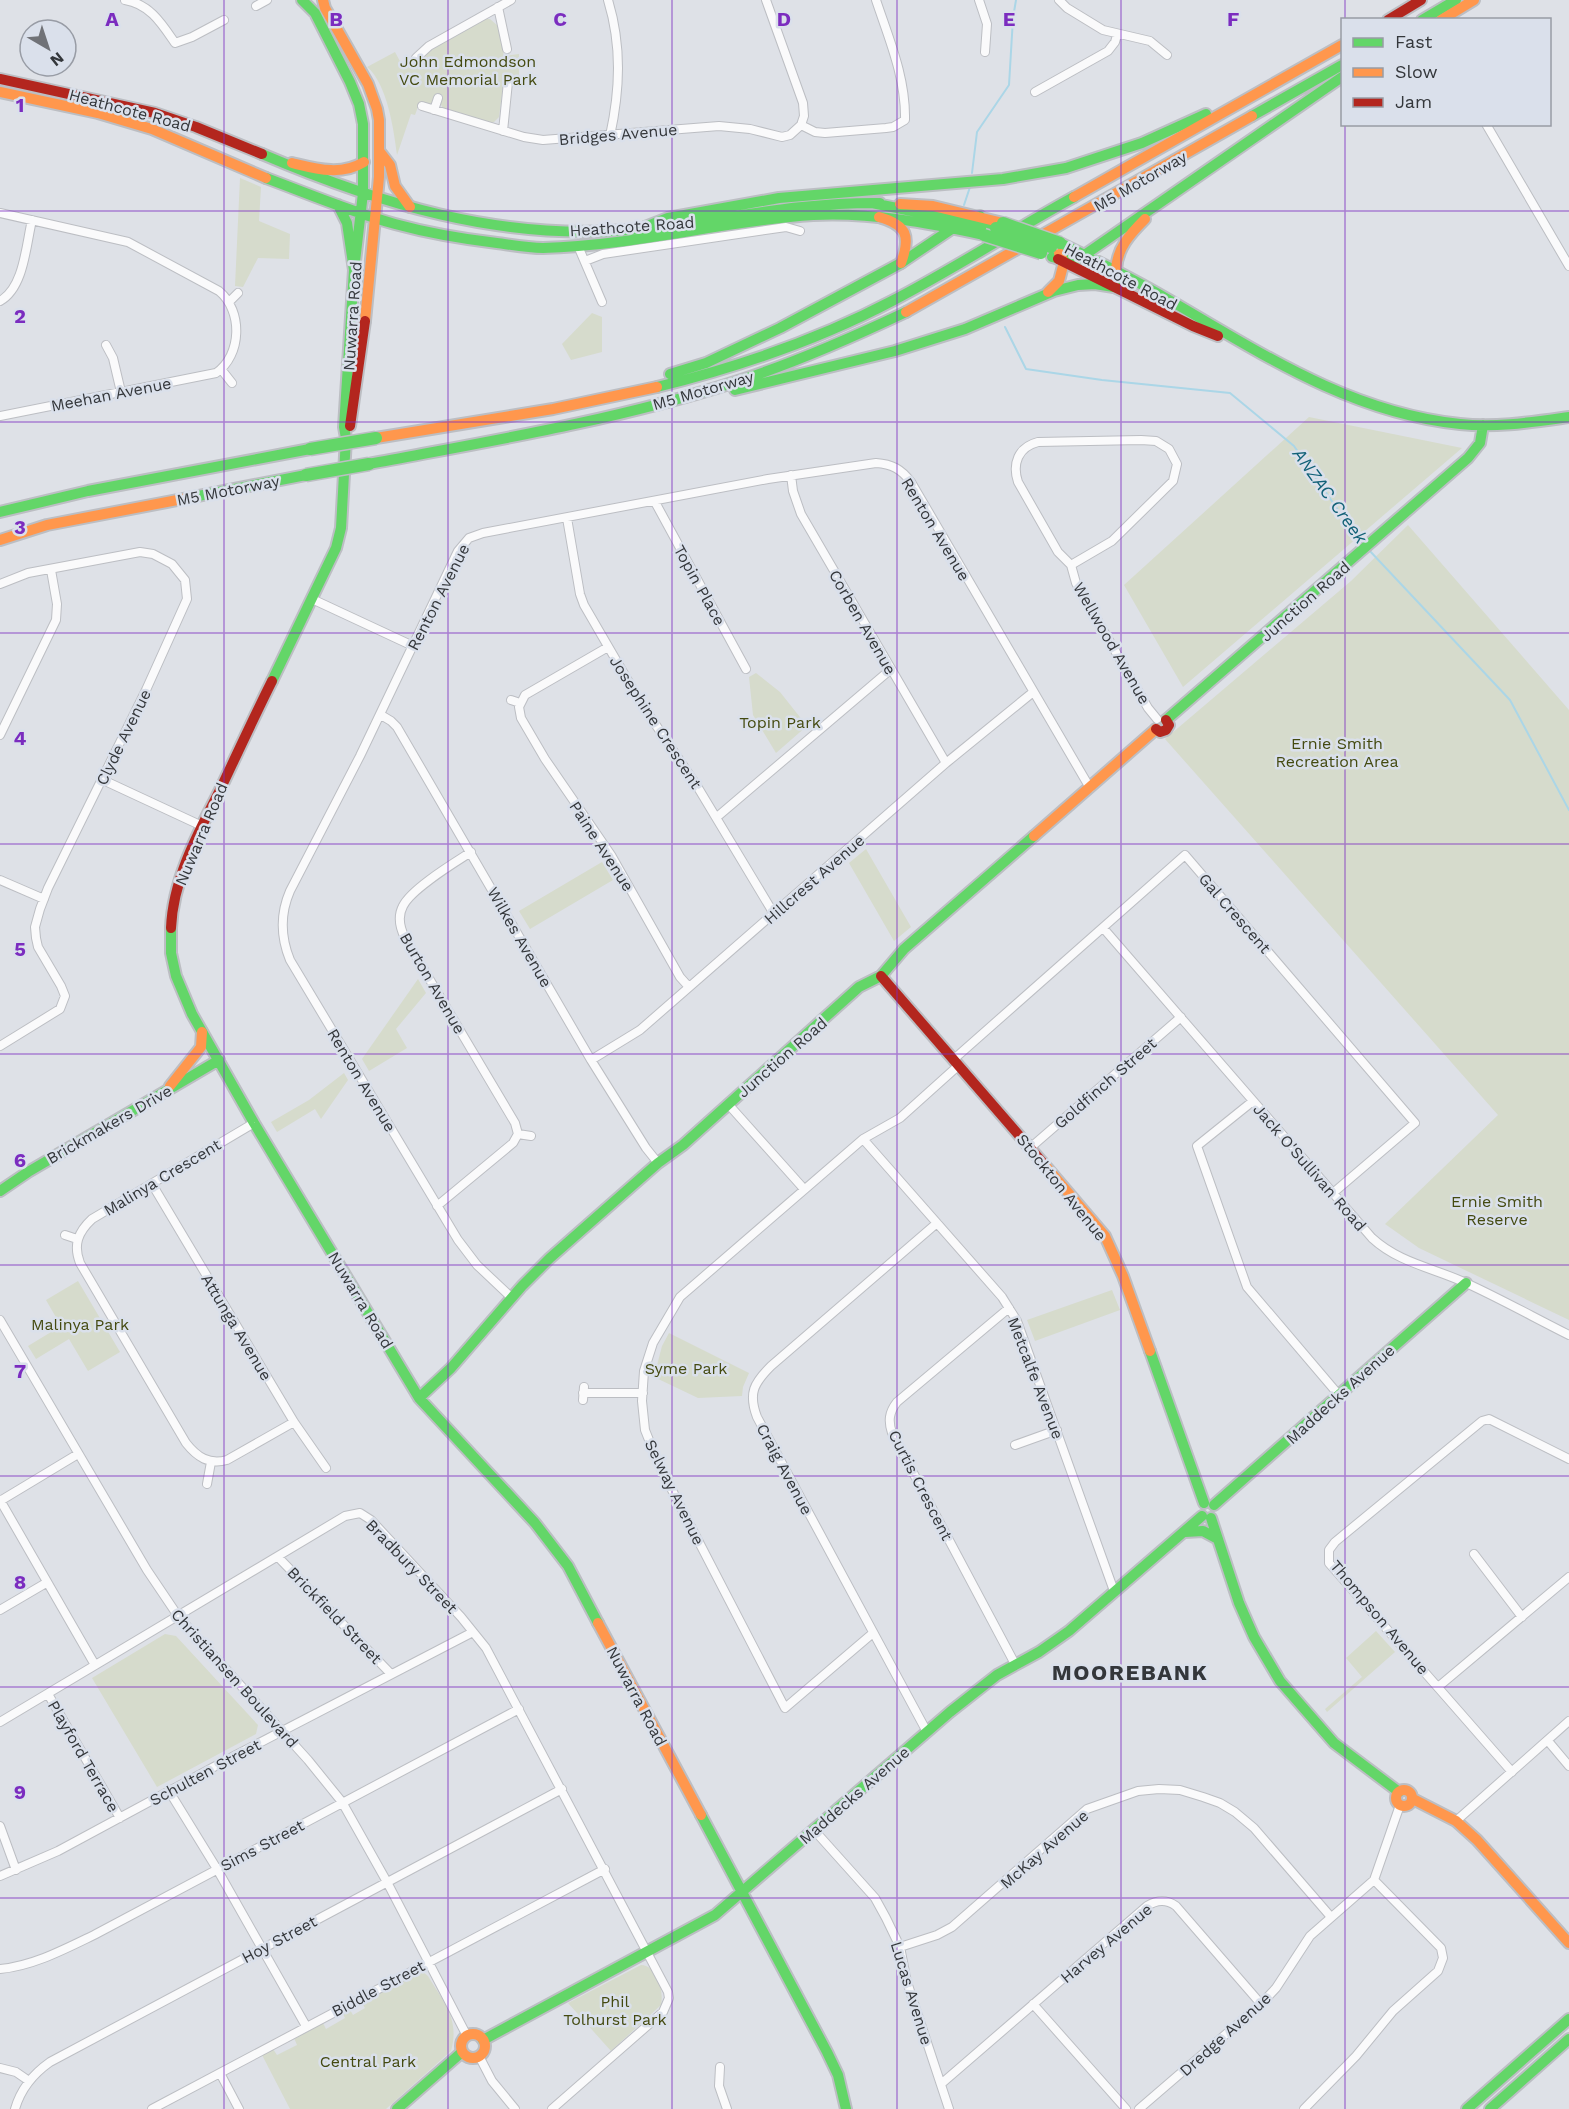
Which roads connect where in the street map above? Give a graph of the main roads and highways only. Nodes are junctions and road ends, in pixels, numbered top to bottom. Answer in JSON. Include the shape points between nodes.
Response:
{"nodes":[{"id":1,"x":302,"y":0,"type":"edge"},
{"id":2,"x":323,"y":0,"type":"edge"},
{"id":3,"x":1421,"y":0,"type":"edge"},
{"id":4,"x":1456,"y":0,"type":"edge"},
{"id":5,"x":1474,"y":0,"type":"edge"},
{"id":6,"x":1391,"y":18,"type":"edge"},
{"id":7,"x":1425,"y":18,"type":"edge"},
{"id":8,"x":1444,"y":18,"type":"edge"},
{"id":9,"x":1341,"y":46,"type":"edge"},
{"id":10,"x":1341,"y":46,"type":"edge"},
{"id":11,"x":1341,"y":66,"type":"edge"},
{"id":12,"x":1341,"y":78,"type":"edge"},
{"id":13,"x":0,"y":79,"type":"edge"},
{"id":14,"x":0,"y":92,"type":"edge"},
{"id":15,"x":380,"y":152,"type":"junction"},
{"id":16,"x":260,"y":155,"type":"junction"},
{"id":17,"x":364,"y":162,"type":"junction"},
{"id":18,"x":363,"y":193,"type":"junction"},
{"id":19,"x":377,"y":198,"type":"junction"},
{"id":20,"x":1163,"y":200,"type":"junction"},
{"id":21,"x":872,"y":203,"type":"junction"},
{"id":22,"x":338,"y":205,"type":"junction"},
{"id":23,"x":410,"y":207,"type":"junction"},
{"id":24,"x":361,"y":213,"type":"junction"},
{"id":25,"x":980,"y":216,"type":"junction"},
{"id":26,"x":879,"y":217,"type":"junction"},
{"id":27,"x":376,"y":218,"type":"junction"},
{"id":28,"x":965,"y":221,"type":"junction"},
{"id":29,"x":999,"y":225,"type":"junction"},
{"id":30,"x":645,"y":227,"type":"junction"},
{"id":31,"x":953,"y":228,"type":"junction"},
{"id":32,"x":1055,"y":254,"type":"junction"},
{"id":33,"x":1086,"y":254,"type":"junction"},
{"id":34,"x":901,"y":262,"type":"junction"},
{"id":35,"x":354,"y":270,"type":"junction"},
{"id":36,"x":1116,"y":270,"type":"junction"},
{"id":37,"x":1120,"y":288,"type":"junction"},
{"id":38,"x":1041,"y":297,"type":"junction"},
{"id":39,"x":1253,"y":350,"type":"junction"},
{"id":40,"x":624,"y":413,"type":"junction"},
{"id":41,"x":1569,"y":417,"type":"edge"},
{"id":42,"x":489,"y":421,"type":"junction"},
{"id":43,"x":1484,"y":425,"type":"junction"},
{"id":44,"x":346,"y":438,"type":"junction"},
{"id":45,"x":0,"y":512,"type":"edge"},
{"id":46,"x":0,"y":540,"type":"edge"},
{"id":47,"x":881,"y":976,"type":"junction"},
{"id":48,"x":202,"y":1032,"type":"junction"},
{"id":49,"x":219,"y":1060,"type":"junction"},
{"id":50,"x":166,"y":1091,"type":"junction"},
{"id":51,"x":0,"y":1191,"type":"edge"},
{"id":52,"x":1466,"y":1283,"type":"road end"},
{"id":53,"x":419,"y":1398,"type":"junction"},
{"id":54,"x":1208,"y":1510,"type":"junction"},
{"id":55,"x":1184,"y":1532,"type":"junction"},
{"id":56,"x":1218,"y":1539,"type":"junction"},
{"id":57,"x":1399,"y":1792,"type":"junction"},
{"id":58,"x":1413,"y":1798,"type":"junction"},
{"id":59,"x":742,"y":1892,"type":"junction"},
{"id":60,"x":1569,"y":1943,"type":"edge"},
{"id":61,"x":1569,"y":2019,"type":"edge"},
{"id":62,"x":1569,"y":2039,"type":"edge"},
{"id":63,"x":483,"y":2040,"type":"junction"},
{"id":64,"x":462,"y":2052,"type":"junction"},
{"id":65,"x":397,"y":2109,"type":"edge"},
{"id":66,"x":846,"y":2109,"type":"edge"},
{"id":67,"x":1467,"y":2109,"type":"edge"},
{"id":68,"x":1490,"y":2109,"type":"edge"}],
"edges":[{"from":1,"to":17,"type":"main road","name":"Nuwarra Road","via":[[320,21],[359,104]]},
{"from":2,"to":15,"type":"main road","via":[[369,88],[376,107]]},
{"from":3,"to":6,"type":"main road"},
{"from":4,"to":7,"type":"main road"},
{"from":5,"to":8,"type":"main road"},
{"from":9,"to":30,"type":"main road","via":[[1195,120],[1122,151],[1066,168],[1003,179],[779,198],[668,218]]},
{"from":10,"to":42,"type":"main road","name":"M5 Motorway","via":[[905,295],[838,327],[713,372],[607,399]]},
{"from":11,"to":40,"type":"main road","name":"M5 Motorway","via":[[911,310],[793,362]]},
{"from":12,"to":20,"type":"main road"},
{"from":13,"to":16,"type":"main road","name":"Heathcote Road","via":[[152,112]]},
{"from":14,"to":22,"type":"main road","name":"Heathcote Road","via":[[152,129]]},
{"from":15,"to":19,"type":"main road","name":"Nuwarra Road"},
{"from":15,"to":23,"type":"main road","via":[[390,165],[395,186]]},
{"from":16,"to":17,"type":"main road","via":[[340,172]]},
{"from":16,"to":18,"type":"main road","name":"Heathcote Road"},
{"from":17,"to":18,"type":"main road","name":"Nuwarra Road"},
{"from":18,"to":19,"type":"main road","name":"Heathcote Road"},
{"from":18,"to":24,"type":"main road","name":"Nuwarra Road"},
{"from":19,"to":23,"type":"main road","name":"Heathcote Road"},
{"from":19,"to":27,"type":"main road","name":"Nuwarra Road"},
{"from":20,"to":33,"type":"main road"},
{"from":20,"to":36,"type":"main road","via":[[1119,250]]},
{"from":21,"to":25,"type":"main road","name":"Heathcote Road","via":[[933,207]]},
{"from":21,"to":28,"type":"main road"},
{"from":21,"to":30,"type":"main road","name":"Heathcote Road","via":[[786,207]]},
{"from":22,"to":24,"type":"main road","name":"Heathcote Road"},
{"from":22,"to":35,"type":"main road","via":[[347,223]]},
{"from":23,"to":30,"type":"main road","name":"Heathcote Road","via":[[484,225],[528,230]]},
{"from":24,"to":27,"type":"main road","name":"Heathcote Road"},
{"from":24,"to":35,"type":"main road","name":"Nuwarra Road"},
{"from":25,"to":28,"type":"main road"},
{"from":25,"to":29,"type":"main road","name":"Heathcote Road"},
{"from":26,"to":27,"type":"main road","name":"Heathcote Road","via":[[816,215],[766,219],[689,232],[540,248],[471,240]]},
{"from":26,"to":31,"type":"main road","name":"Heathcote Road"},
{"from":26,"to":34,"type":"main road","via":[[898,223],[907,238]]},
{"from":27,"to":44,"type":"main road","name":"Nuwarra Road"},
{"from":28,"to":29,"type":"main road"},
{"from":28,"to":31,"type":"main road"},
{"from":29,"to":32,"type":"main road","bridge":true},
{"from":31,"to":32,"type":"main road","name":"Heathcote Road","bridge":true},
{"from":31,"to":34,"type":"main road"},
{"from":32,"to":33,"type":"main road","name":"Heathcote Road"},
{"from":32,"to":37,"type":"main road","name":"Heathcote Road"},
{"from":32,"to":38,"type":"main road","via":[[1059,282]]},
{"from":33,"to":36,"type":"main road","name":"Heathcote Road"},
{"from":34,"to":42,"type":"main road","via":[[706,363]]},
{"from":35,"to":44,"type":"main road","name":"Nuwarra Road"},
{"from":36,"to":39,"type":"main road","name":"Heathcote Road"},
{"from":37,"to":38,"type":"main road","via":[[1078,285]]},
{"from":37,"to":39,"type":"main road","name":"Heathcote Road","via":[[1193,326]]},
{"from":38,"to":40,"type":"main road","via":[[895,351]]},
{"from":39,"to":43,"type":"main road","name":"Heathcote Road","via":[[1317,384],[1368,404],[1436,420]]},
{"from":40,"to":46,"type":"main road","name":"M5 Motorway","bridge":true,"via":[[47,525]]},
{"from":41,"to":43,"type":"main road","name":"Heathcote Road"},
{"from":42,"to":45,"type":"main road","name":"M5 Motorway","bridge":true,"via":[[88,491]]},
{"from":43,"to":47,"type":"main road","name":"Junction Road","via":[[1479,446],[904,949]]},
{"from":44,"to":48,"type":"main road","name":"Nuwarra Road","via":[[341,528],[336,548],[201,826],[177,886],[172,907],[171,953],[176,976]]},
{"from":47,"to":53,"type":"main road","name":"Junction Road","via":[[859,987],[538,1269],[467,1352]]},
{"from":47,"to":54,"type":"main road","name":"Stockton Avenue","via":[[1094,1222],[1113,1251]]},
{"from":48,"to":49,"type":"main road","name":"Nuwarra Road"},
{"from":48,"to":50,"type":"main road","via":[[201,1047]]},
{"from":49,"to":50,"type":"main road","name":"Brickmakers Drive"},
{"from":49,"to":53,"type":"main road","name":"Nuwarra Road"},
{"from":50,"to":51,"type":"main road","name":"Brickmakers Drive"},
{"from":52,"to":54,"type":"main road","name":"Maddecks Avenue"},
{"from":53,"to":59,"type":"main road","name":"Nuwarra Road","via":[[536,1522],[568,1566]]},
{"from":54,"to":55,"type":"main road","name":"Maddecks Avenue"},
{"from":54,"to":56,"type":"main road","name":"Stockton Avenue"},
{"from":55,"to":56,"type":"main road","via":[[1203,1531]]},
{"from":55,"to":59,"type":"main road","name":"Maddecks Avenue","via":[[1055,1641],[980,1688]]},
{"from":56,"to":57,"type":"main road","name":"Stockton Avenue","via":[[1254,1637],[1281,1681],[1334,1743]]},
{"from":57,"to":58,"type":"main road","via":[[1409,1791]]},
{"from":57,"to":58,"type":"main road","via":[[1396,1799],[1400,1805],[1408,1806]]},
{"from":58,"to":60,"type":"main road","via":[[1456,1821],[1502,1866]]},
{"from":59,"to":63,"type":"main road","name":"Maddecks Avenue","via":[[706,1921]]},
{"from":59,"to":66,"type":"main road","name":"Nuwarra Road","via":[[827,2052],[838,2075]]},
{"from":61,"to":67,"type":"main road"},
{"from":62,"to":68,"type":"main road"},
{"from":63,"to":64,"type":"main road","via":[[477,2035],[467,2036]]},
{"from":63,"to":64,"type":"main road","via":[[485,2047],[479,2056],[471,2058]]},
{"from":64,"to":65,"type":"main road"}]}
